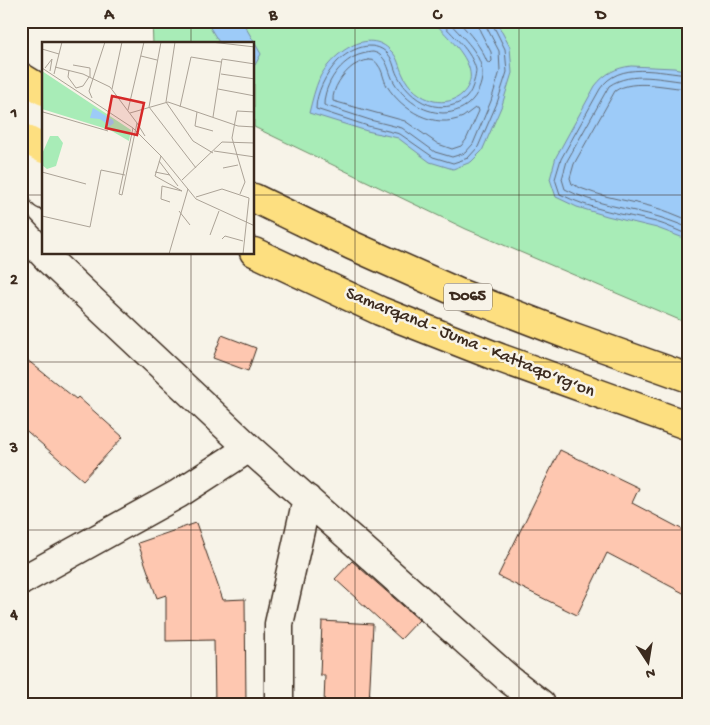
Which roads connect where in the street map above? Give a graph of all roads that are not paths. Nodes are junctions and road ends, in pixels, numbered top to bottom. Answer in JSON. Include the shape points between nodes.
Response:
{"nodes":[{"id":1,"x":36,"y":86,"type":"edge"},
{"id":2,"x":35,"y":144,"type":"edge"},
{"id":3,"x":42,"y":184,"type":"edge"},
{"id":4,"x":255,"y":198,"type":"edge"},
{"id":5,"x":21,"y":230,"type":"edge"},
{"id":6,"x":42,"y":250,"type":"edge"},
{"id":7,"x":255,"y":252,"type":"edge"},
{"id":8,"x":49,"y":257,"type":"edge"},
{"id":9,"x":689,"y":378,"type":"edge"},
{"id":10,"x":689,"y":426,"type":"edge"},
{"id":11,"x":249,"y":448,"type":"junction"},
{"id":12,"x":307,"y":499,"type":"junction"},
{"id":13,"x":21,"y":581,"type":"edge"},
{"id":14,"x":279,"y":704,"type":"edge"},
{"id":15,"x":541,"y":704,"type":"edge"}],
"edges":[{"from":1,"to":2,"type":"street"},
{"from":2,"to":3,"type":"street"},
{"from":4,"to":9,"type":"main road","number":"D065","via":[[459,293]]},
{"from":5,"to":6,"type":"street"},
{"from":7,"to":10,"type":"main road","name":"Samarqand - Juma - Kattaqo‘rg‘on","number":"D065","via":[[380,311]]},
{"from":8,"to":11,"type":"street"},
{"from":11,"to":12,"type":"street"},
{"from":11,"to":13,"type":"street","via":[[178,494]]},
{"from":12,"to":14,"type":"street","via":[[279,624]]},
{"from":12,"to":15,"type":"street"}]}
